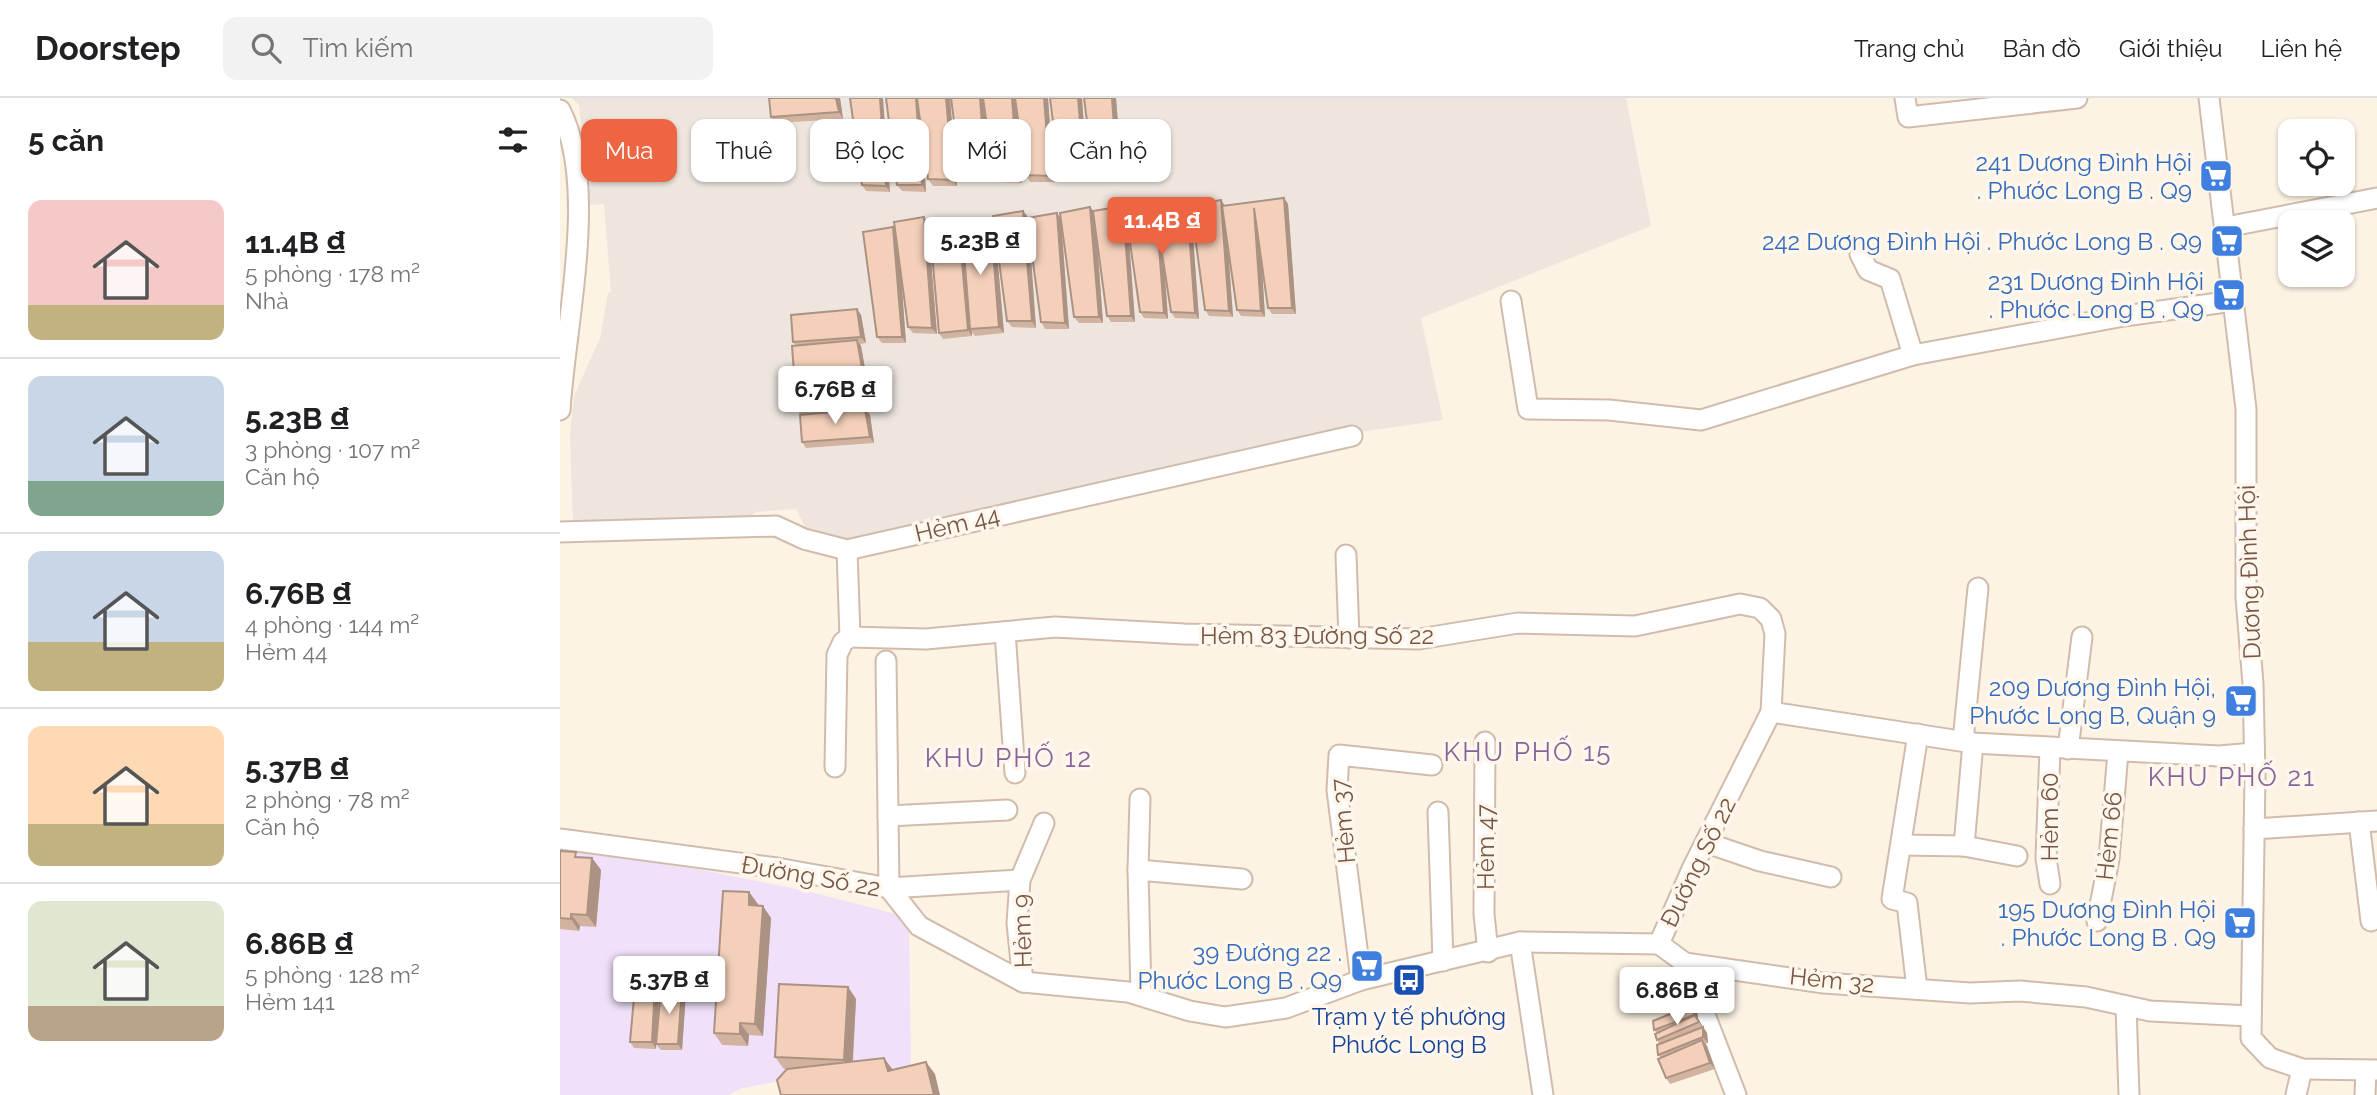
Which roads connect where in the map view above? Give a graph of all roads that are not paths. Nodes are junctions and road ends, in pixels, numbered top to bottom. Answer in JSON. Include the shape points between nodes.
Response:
{"nodes":[{"id":1,"x":1905,"y":98,"type":"edge"},
{"id":2,"x":2077,"y":98,"type":"edge"},
{"id":3,"x":2210,"y":98,"type":"edge"},
{"id":4,"x":2052,"y":100,"type":"edge"},
{"id":5,"x":560,"y":110,"type":"edge"},
{"id":6,"x":2377,"y":198,"type":"edge"},
{"id":7,"x":568,"y":227,"type":"edge"},
{"id":8,"x":2226,"y":227,"type":"junction"},
{"id":9,"x":1860,"y":254,"type":"dead end"},
{"id":10,"x":1511,"y":301,"type":"dead end"},
{"id":11,"x":2233,"y":301,"type":"junction"},
{"id":12,"x":564,"y":315,"type":"edge"},
{"id":13,"x":1913,"y":355,"type":"junction"},
{"id":14,"x":560,"y":410,"type":"edge"},
{"id":15,"x":1352,"y":436,"type":"dead end"},
{"id":16,"x":560,"y":532,"type":"edge"},
{"id":17,"x":847,"y":550,"type":"junction"},
{"id":18,"x":1346,"y":555,"type":"dead end"},
{"id":19,"x":1978,"y":588,"type":"dead end"},
{"id":20,"x":1005,"y":632,"type":"junction"},
{"id":21,"x":2082,"y":636,"type":"dead end"},
{"id":22,"x":850,"y":637,"type":"junction"},
{"id":23,"x":1349,"y":638,"type":"junction"},
{"id":24,"x":886,"y":661,"type":"dead end"},
{"id":25,"x":1770,"y":712,"type":"junction"},
{"id":26,"x":1919,"y":734,"type":"junction"},
{"id":27,"x":1485,"y":742,"type":"dead end"},
{"id":28,"x":1968,"y":742,"type":"junction"},
{"id":29,"x":2059,"y":749,"type":"junction"},
{"id":30,"x":2118,"y":752,"type":"junction"},
{"id":31,"x":2254,"y":753,"type":"junction"},
{"id":32,"x":1432,"y":765,"type":"dead end"},
{"id":33,"x":835,"y":767,"type":"dead end"},
{"id":34,"x":1015,"y":773,"type":"dead end"},
{"id":35,"x":1140,"y":799,"type":"dead end"},
{"id":36,"x":1007,"y":810,"type":"dead end"},
{"id":37,"x":1438,"y":812,"type":"dead end"},
{"id":38,"x":888,"y":816,"type":"junction"},
{"id":39,"x":2368,"y":822,"type":"edge"},
{"id":40,"x":1044,"y":823,"type":"dead end"},
{"id":41,"x":2254,"y":829,"type":"junction"},
{"id":42,"x":560,"y":839,"type":"edge"},
{"id":43,"x":1707,"y":843,"type":"junction"},
{"id":44,"x":1902,"y":845,"type":"junction"},
{"id":45,"x":1964,"y":846,"type":"junction"},
{"id":46,"x":2017,"y":856,"type":"dead end"},
{"id":47,"x":1138,"y":870,"type":"junction"},
{"id":48,"x":1831,"y":877,"type":"dead end"},
{"id":49,"x":1242,"y":879,"type":"dead end"},
{"id":50,"x":1020,"y":880,"type":"junction"},
{"id":51,"x":2050,"y":884,"type":"dead end"},
{"id":52,"x":889,"y":887,"type":"junction"},
{"id":53,"x":2097,"y":921,"type":"dead end"},
{"id":54,"x":2371,"y":921,"type":"dead end"},
{"id":55,"x":1520,"y":942,"type":"junction"},
{"id":56,"x":1659,"y":944,"type":"junction"},
{"id":57,"x":1488,"y":952,"type":"junction"},
{"id":58,"x":1443,"y":961,"type":"junction"},
{"id":59,"x":1685,"y":963,"type":"junction"},
{"id":60,"x":1361,"y":980,"type":"junction"},
{"id":61,"x":1023,"y":982,"type":"junction"},
{"id":62,"x":1917,"y":989,"type":"junction"},
{"id":63,"x":1142,"y":995,"type":"junction"},
{"id":64,"x":2126,"y":1006,"type":"junction"},
{"id":65,"x":2250,"y":1016,"type":"junction"},
{"id":66,"x":2302,"y":1069,"type":"junction"},
{"id":67,"x":2372,"y":1070,"type":"edge"},
{"id":68,"x":1543,"y":1095,"type":"edge"},
{"id":69,"x":1736,"y":1095,"type":"edge"},
{"id":70,"x":2129,"y":1095,"type":"edge"},
{"id":71,"x":2296,"y":1095,"type":"edge"},
{"id":72,"x":2365,"y":1095,"type":"edge"}],
"edges":[{"from":1,"to":4,"type":"street","via":[[1908,117]]},
{"from":2,"to":4,"type":"street"},
{"from":3,"to":8,"type":"street","name":"Dương Đình Hội"},
{"from":5,"to":7,"type":"street","via":[[575,155]]},
{"from":6,"to":8,"type":"street"},
{"from":7,"to":12,"type":"street"},
{"from":8,"to":11,"type":"street","name":"Dương Đình Hội"},
{"from":9,"to":13,"type":"street","via":[[1868,271],[1890,279]]},
{"from":10,"to":13,"type":"street","via":[[1528,409],[1609,410],[1696,420]]},
{"from":11,"to":13,"type":"street"},
{"from":11,"to":31,"type":"street","name":"Dương Đình Hội","via":[[2246,409],[2245,573]]},
{"from":12,"to":14,"type":"street"},
{"from":15,"to":17,"type":"street","name":"Hẻm 44"},
{"from":16,"to":17,"type":"street","name":"Hẻm 44","via":[[776,526]]},
{"from":17,"to":22,"type":"street"},
{"from":18,"to":23,"type":"street"},
{"from":19,"to":28,"type":"street"},
{"from":20,"to":22,"type":"street","name":"Hẻm 83 Đường Số 22","via":[[926,639]]},
{"from":20,"to":23,"type":"street","name":"Hẻm 83 Đường Số 22","via":[[1055,627]]},
{"from":20,"to":34,"type":"street"},
{"from":21,"to":29,"type":"street","name":"Hẻm 60"},
{"from":22,"to":33,"type":"street","via":[[837,654]]},
{"from":23,"to":25,"type":"street","name":"Hẻm 83 Đường Số 22","via":[[1419,639],[1518,623],[1635,626],[1741,604],[1760,608],[1771,619],[1776,634]]},
{"from":24,"to":38,"type":"street"},
{"from":25,"to":26,"type":"street"},
{"from":25,"to":43,"type":"street","name":"Đường Số 22"},
{"from":26,"to":28,"type":"street"},
{"from":26,"to":44,"type":"street"},
{"from":27,"to":57,"type":"street","name":"Hẻm 47"},
{"from":28,"to":29,"type":"street"},
{"from":28,"to":45,"type":"street"},
{"from":29,"to":30,"type":"street"},
{"from":29,"to":51,"type":"street","name":"Hẻm 60","via":[[2046,858]]},
{"from":30,"to":31,"type":"street"},
{"from":30,"to":53,"type":"street","name":"Hẻm 66","via":[[2109,859]]},
{"from":31,"to":41,"type":"street","name":"Dương Đình Hội"},
{"from":32,"to":60,"type":"street","name":"Hẻm 37","via":[[1339,755],[1337,790]]},
{"from":35,"to":47,"type":"street"},
{"from":36,"to":38,"type":"street"},
{"from":37,"to":58,"type":"street"},
{"from":38,"to":52,"type":"street"},
{"from":39,"to":41,"type":"street"},
{"from":39,"to":54,"type":"street"},
{"from":40,"to":50,"type":"street","name":"Hẻm 9"},
{"from":41,"to":65,"type":"street","name":"Dương Đình Hội"},
{"from":42,"to":52,"type":"street","name":"Đường Số 22"},
{"from":43,"to":48,"type":"street"},
{"from":43,"to":56,"type":"street","name":"Đường Số 22"},
{"from":44,"to":45,"type":"street"},
{"from":44,"to":62,"type":"street","via":[[1892,899],[1907,903]]},
{"from":45,"to":46,"type":"street"},
{"from":47,"to":49,"type":"street"},
{"from":47,"to":63,"type":"street"},
{"from":50,"to":52,"type":"street"},
{"from":50,"to":61,"type":"street","name":"Hẻm 9","via":[[1017,923]]},
{"from":52,"to":61,"type":"street","name":"Đường Số 22","via":[[919,926]]},
{"from":55,"to":56,"type":"street","name":"Đường Số 22"},
{"from":55,"to":57,"type":"street","name":"Đường Số 22"},
{"from":55,"to":68,"type":"street"},
{"from":56,"to":59,"type":"street","name":"Hẻm 32"},
{"from":57,"to":58,"type":"street","name":"Đường Số 22"},
{"from":58,"to":60,"type":"street","name":"Đường Số 22"},
{"from":59,"to":62,"type":"street","name":"Hẻm 32","via":[[1824,983]]},
{"from":59,"to":69,"type":"street"},
{"from":60,"to":63,"type":"street","name":"Đường Số 22","via":[[1286,1008],[1225,1017]]},
{"from":61,"to":63,"type":"street","name":"Đường Số 22"},
{"from":62,"to":64,"type":"street","name":"Hẻm 32","via":[[2020,990]]},
{"from":64,"to":65,"type":"street","name":"Hẻm 32"},
{"from":64,"to":70,"type":"street"},
{"from":65,"to":66,"type":"street","name":"Dương Đình Hội","via":[[2251,1038],[2270,1058]]},
{"from":66,"to":67,"type":"street","name":"Dương Đình Hội"},
{"from":66,"to":71,"type":"street"},
{"from":67,"to":72,"type":"street"}]}
